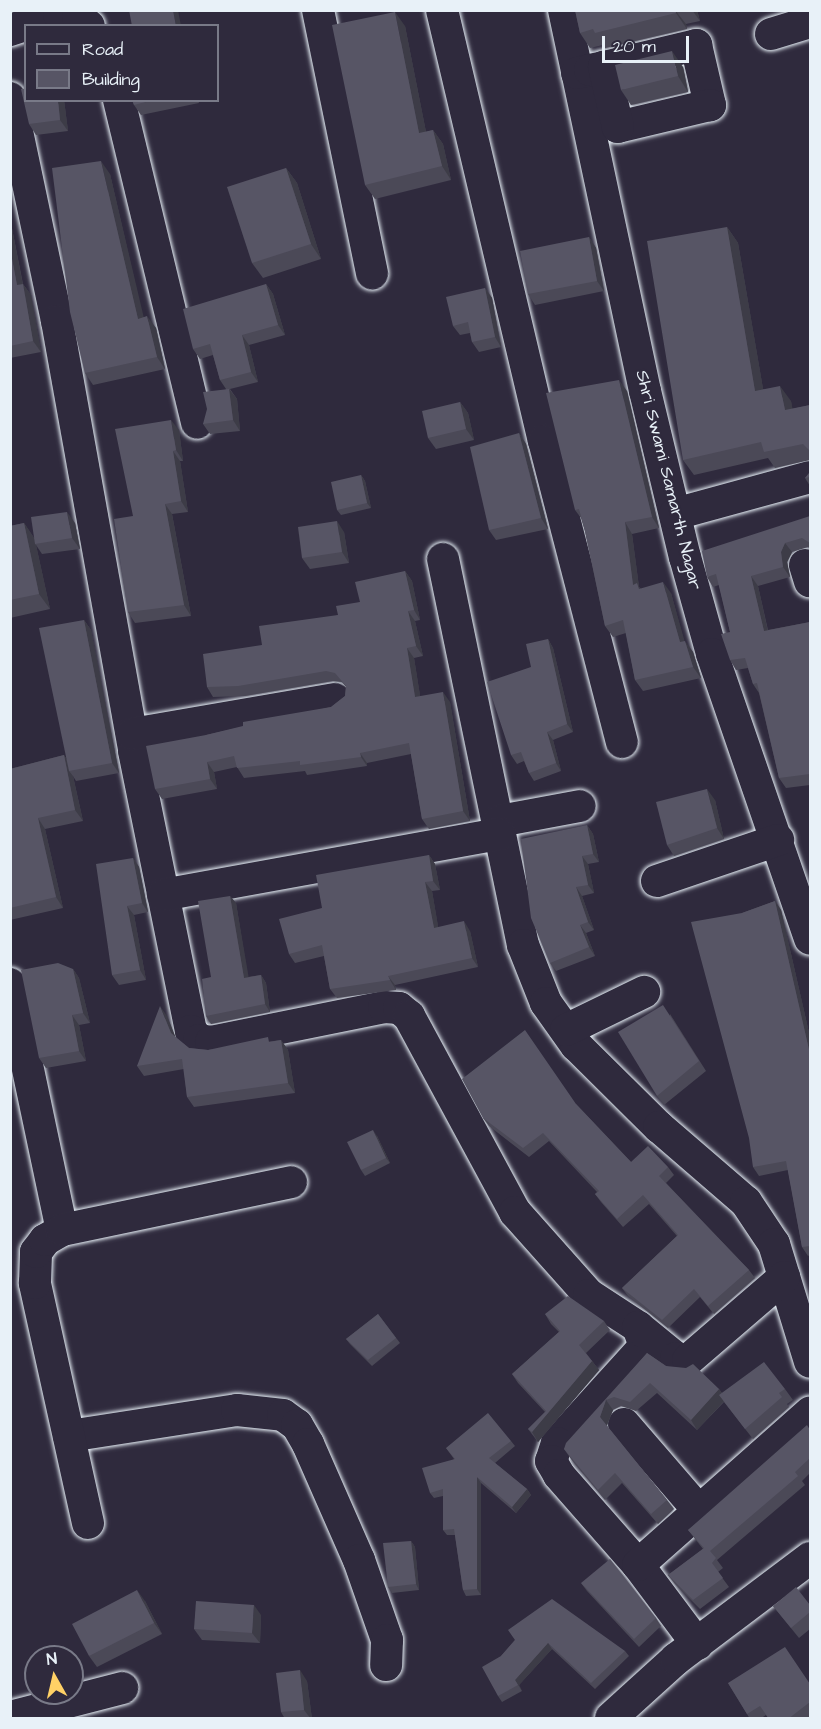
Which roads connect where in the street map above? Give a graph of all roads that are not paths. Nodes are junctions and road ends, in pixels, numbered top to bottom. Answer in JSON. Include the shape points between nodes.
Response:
{"nodes":[{"id":1,"x":318,"y":10,"type":"edge"},
{"id":2,"x":442,"y":10,"type":"edge"},
{"id":3,"x":564,"y":10,"type":"edge"},
{"id":4,"x":810,"y":22,"type":"edge"},
{"id":5,"x":28,"y":24,"type":"edge"},
{"id":6,"x":86,"y":24,"type":"edge"},
{"id":7,"x":771,"y":34,"type":"dead end"},
{"id":8,"x":10,"y":98,"type":"edge"},
{"id":9,"x":119,"y":102,"type":"edge"},
{"id":10,"x":372,"y":274,"type":"dead end"},
{"id":11,"x":197,"y":423,"type":"dead end"},
{"id":12,"x":810,"y":477,"type":"edge"},
{"id":13,"x":675,"y":514,"type":"junction"},
{"id":14,"x":443,"y":559,"type":"dead end"},
{"id":15,"x":335,"y":699,"type":"dead end"},
{"id":16,"x":132,"y":734,"type":"junction"},
{"id":17,"x":622,"y":742,"type":"dead end"},
{"id":18,"x":580,"y":806,"type":"dead end"},
{"id":19,"x":499,"y":827,"type":"junction"},
{"id":20,"x":778,"y":840,"type":"junction"},
{"id":21,"x":800,"y":869,"type":"edge"},
{"id":22,"x":657,"y":881,"type":"dead end"},
{"id":23,"x":162,"y":895,"type":"junction"},
{"id":24,"x":810,"y":939,"type":"edge"},
{"id":25,"x":10,"y":984,"type":"edge"},
{"id":26,"x":644,"y":992,"type":"dead end"},
{"id":27,"x":566,"y":1030,"type":"junction"},
{"id":28,"x":24,"y":1115,"type":"edge"},
{"id":29,"x":291,"y":1182,"type":"dead end"},
{"id":30,"x":62,"y":1230,"type":"junction"},
{"id":31,"x":784,"y":1277,"type":"junction"},
{"id":32,"x":638,"y":1327,"type":"junction"},
{"id":33,"x":810,"y":1362,"type":"edge"},
{"id":34,"x":810,"y":1413,"type":"edge"},
{"id":35,"x":624,"y":1424,"type":"dead end"},
{"id":36,"x":69,"y":1436,"type":"junction"},
{"id":37,"x":699,"y":1511,"type":"junction"},
{"id":38,"x":88,"y":1523,"type":"dead end"},
{"id":39,"x":810,"y":1558,"type":"edge"},
{"id":40,"x":638,"y":1565,"type":"junction"},
{"id":41,"x":697,"y":1644,"type":"junction"},
{"id":42,"x":386,"y":1665,"type":"dead end"},
{"id":43,"x":122,"y":1688,"type":"dead end"},
{"id":44,"x":10,"y":1718,"type":"edge"},
{"id":45,"x":611,"y":1719,"type":"edge"}],
"edges":[{"from":1,"to":10,"type":"street"},
{"from":2,"to":17,"type":"street","via":[[544,441]]},
{"from":3,"to":13,"type":"street","name":"Shri Swami Samarth Nagar","via":[[591,70]]},
{"from":4,"to":7,"type":"street"},
{"from":5,"to":6,"type":"street","via":[[59,14]]},
{"from":8,"to":16,"type":"street","via":[[59,332]]},
{"from":9,"to":11,"type":"street"},
{"from":12,"to":13,"type":"street"},
{"from":13,"to":20,"type":"street","name":"Shri Swami Samarth Nagar","via":[[712,654]]},
{"from":14,"to":19,"type":"street"},
{"from":15,"to":16,"type":"street"},
{"from":16,"to":23,"type":"street"},
{"from":18,"to":19,"type":"street"},
{"from":19,"to":23,"type":"street"},
{"from":19,"to":27,"type":"street","via":[[524,945],[546,1003]]},
{"from":20,"to":21,"type":"street","name":"Shri Swami Samarth Nagar"},
{"from":20,"to":22,"type":"street"},
{"from":21,"to":24,"type":"street","name":"Shri Swami Samarth Nagar"},
{"from":23,"to":32,"type":"street","via":[[186,1016],[199,1040],[212,1042],[384,1007],[399,1008],[409,1016],[515,1212],[589,1295]]},
{"from":25,"to":28,"type":"street"},
{"from":26,"to":27,"type":"street"},
{"from":27,"to":31,"type":"street","via":[[659,1127],[746,1202],[774,1244]]},
{"from":28,"to":30,"type":"street"},
{"from":29,"to":30,"type":"street"},
{"from":30,"to":36,"type":"street","via":[[45,1240],[33,1266]]},
{"from":31,"to":32,"type":"street","via":[[688,1360],[676,1358]]},
{"from":31,"to":33,"type":"street"},
{"from":32,"to":40,"type":"street","via":[[645,1346],[557,1443],[551,1461]]},
{"from":34,"to":37,"type":"street"},
{"from":35,"to":37,"type":"street"},
{"from":36,"to":38,"type":"street"},
{"from":36,"to":42,"type":"street","via":[[237,1410],[283,1415],[297,1425],[359,1560],[387,1640]]},
{"from":37,"to":40,"type":"street"},
{"from":39,"to":41,"type":"street"},
{"from":40,"to":41,"type":"street"},
{"from":41,"to":45,"type":"street"},
{"from":43,"to":44,"type":"street"}]}
